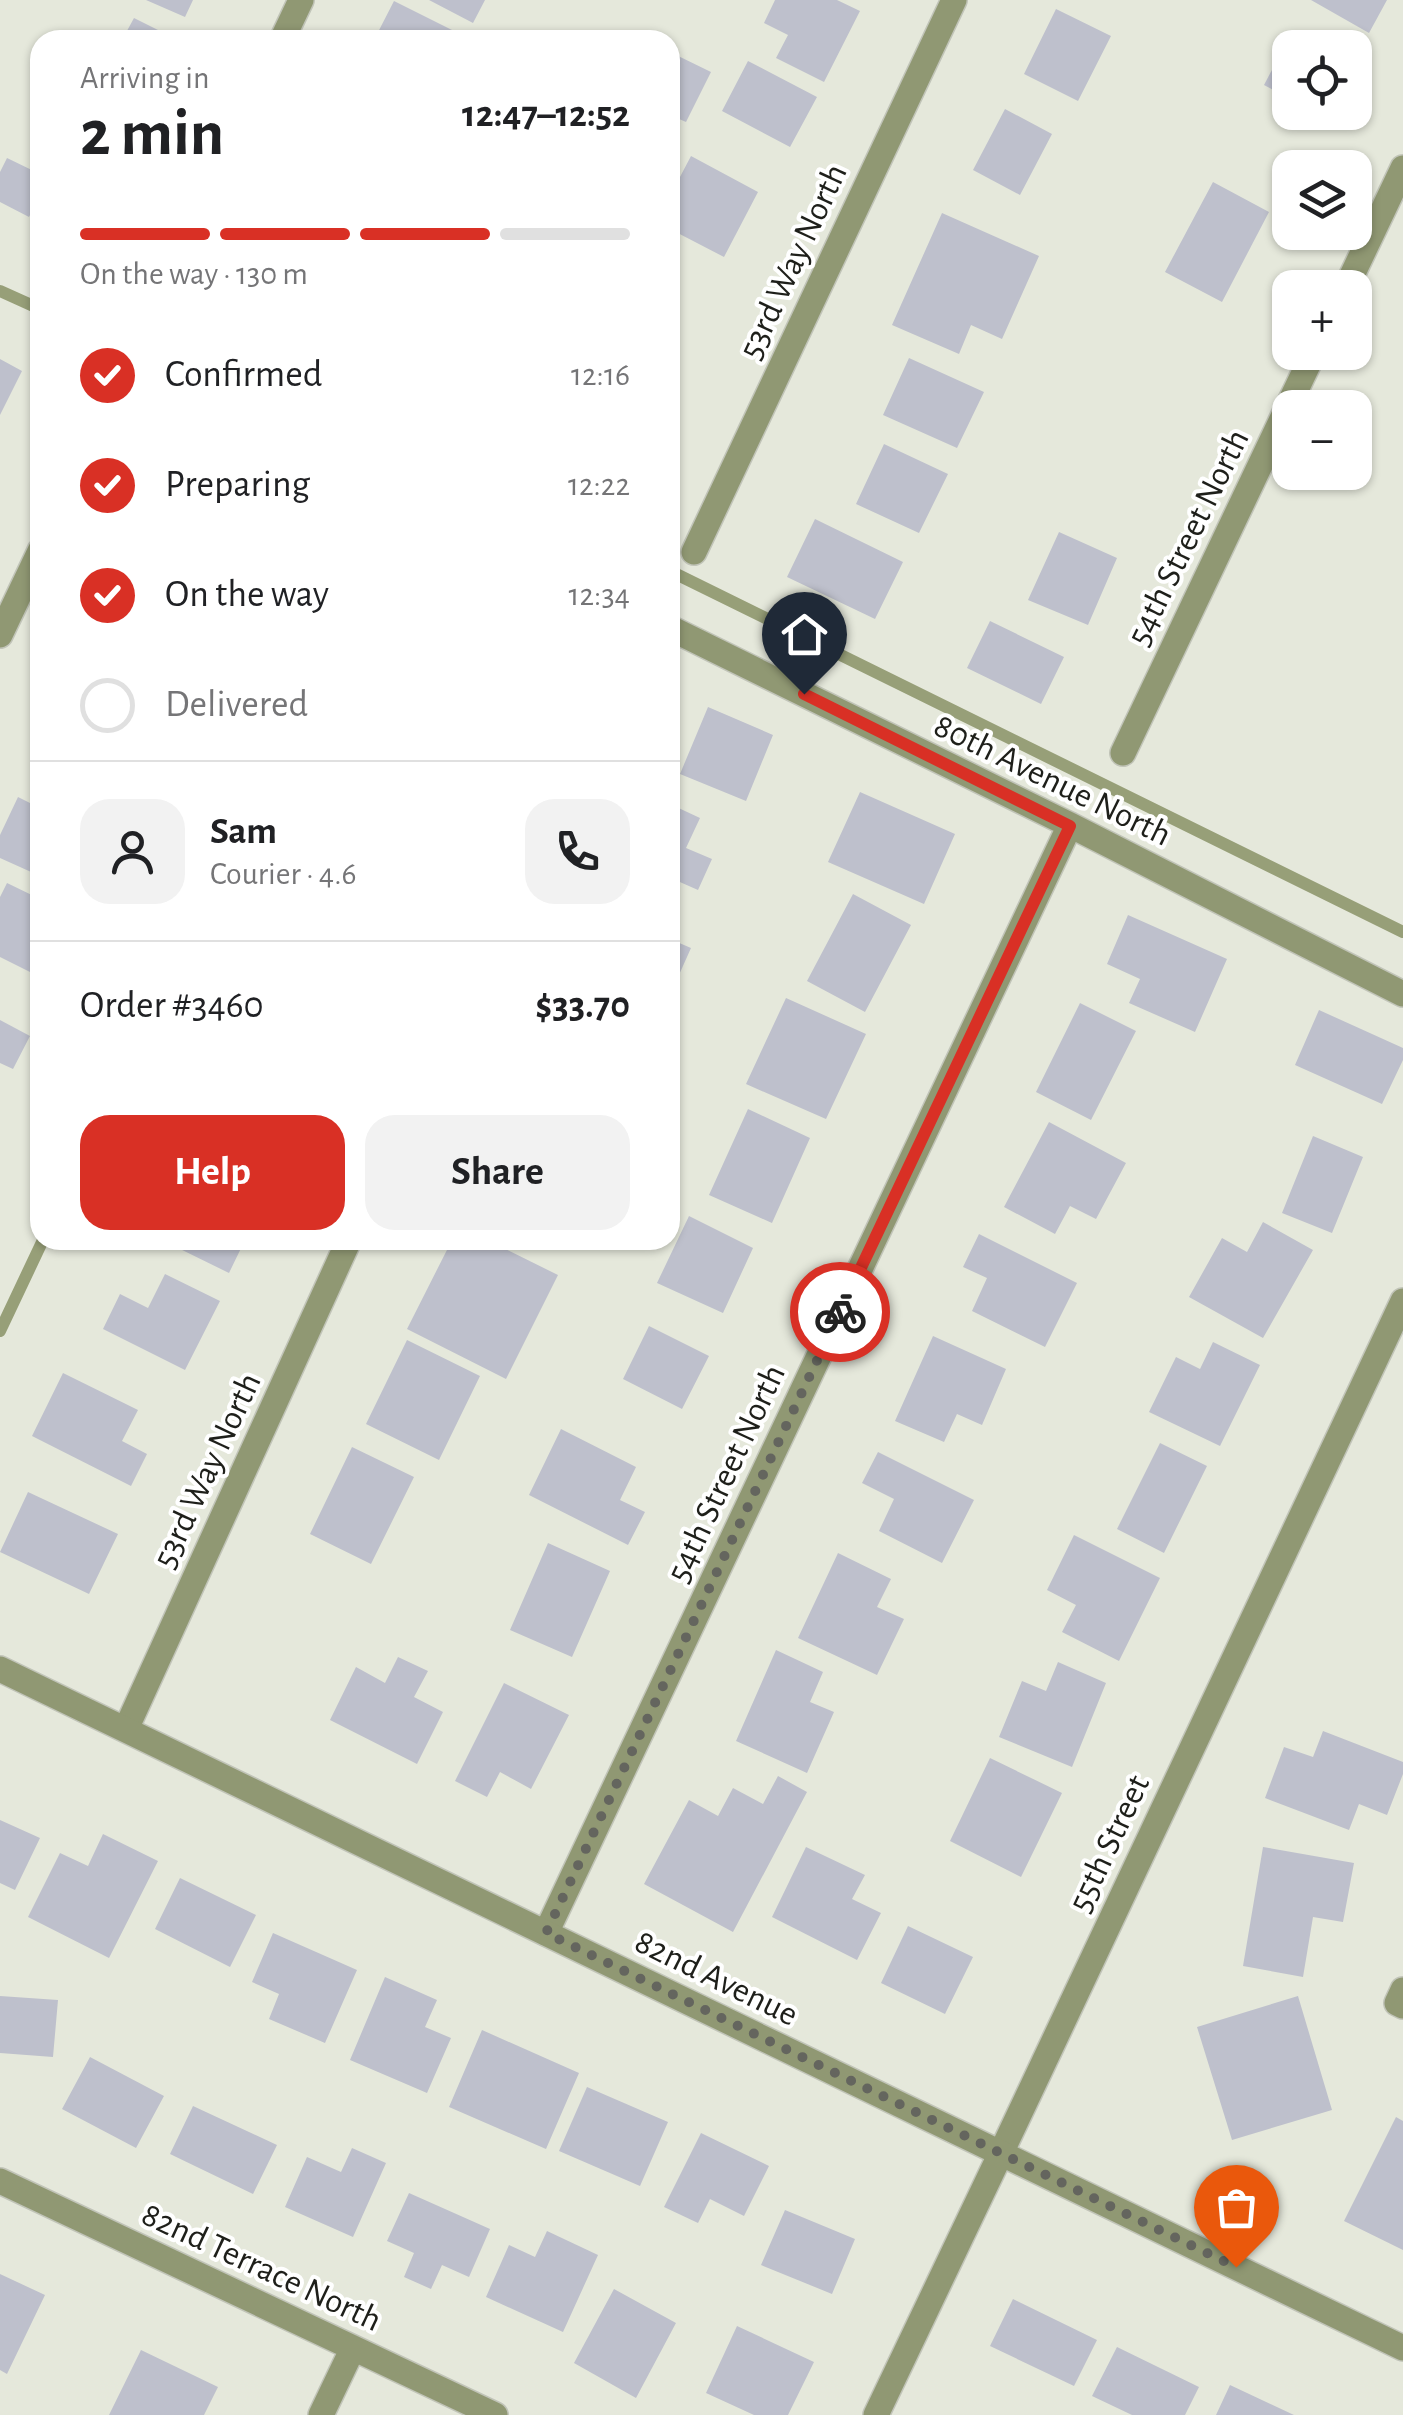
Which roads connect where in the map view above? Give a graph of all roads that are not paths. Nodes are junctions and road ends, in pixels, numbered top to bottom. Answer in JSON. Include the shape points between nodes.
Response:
{"nodes":[{"id":1,"x":301,"y":0,"type":"edge"},
{"id":2,"x":954,"y":0,"type":"edge"},
{"id":3,"x":287,"y":30,"type":"edge"},
{"id":4,"x":1403,"y":168,"type":"edge"},
{"id":5,"x":1355,"y":270,"type":"edge"},
{"id":6,"x":1305,"y":370,"type":"edge"},
{"id":7,"x":694,"y":552,"type":"dead end"},
{"id":8,"x":30,"y":571,"type":"edge"},
{"id":9,"x":680,"y":633,"type":"edge"},
{"id":10,"x":0,"y":635,"type":"edge"},
{"id":11,"x":1123,"y":753,"type":"dead end"},
{"id":12,"x":1070,"y":826,"type":"junction"},
{"id":13,"x":1403,"y":994,"type":"edge"},
{"id":14,"x":345,"y":1250,"type":"edge"},
{"id":15,"x":1403,"y":1301,"type":"edge"},
{"id":16,"x":0,"y":1668,"type":"edge"},
{"id":17,"x":126,"y":1730,"type":"junction"},
{"id":18,"x":546,"y":1933,"type":"junction"},
{"id":19,"x":1001,"y":2153,"type":"junction"},
{"id":20,"x":0,"y":2181,"type":"edge"},
{"id":21,"x":353,"y":2348,"type":"junction"},
{"id":22,"x":1403,"y":2348,"type":"edge"},
{"id":23,"x":321,"y":2415,"type":"edge"},
{"id":24,"x":495,"y":2415,"type":"edge"},
{"id":25,"x":876,"y":2415,"type":"edge"}],
"edges":[{"from":1,"to":3,"type":"street"},
{"from":2,"to":7,"type":"street","name":"53rd Way North"},
{"from":4,"to":5,"type":"street"},
{"from":6,"to":11,"type":"street","name":"54th Street North"},
{"from":8,"to":10,"type":"street"},
{"from":9,"to":12,"type":"street","name":"80th Avenue North"},
{"from":12,"to":13,"type":"street","name":"80th Avenue North"},
{"from":12,"to":18,"type":"street","name":"54th Street North"},
{"from":14,"to":17,"type":"street","name":"53rd Way North"},
{"from":15,"to":19,"type":"street","name":"55th Street"},
{"from":16,"to":17,"type":"street","name":"82nd Avenue"},
{"from":17,"to":18,"type":"street","name":"82nd Avenue"},
{"from":18,"to":19,"type":"street","name":"82nd Avenue"},
{"from":19,"to":22,"type":"street","name":"82nd Avenue"},
{"from":19,"to":25,"type":"street","name":"55th Street"},
{"from":20,"to":21,"type":"street","name":"82nd Terrace North"},
{"from":21,"to":23,"type":"street"},
{"from":21,"to":24,"type":"street","name":"82nd Terrace North"}]}
